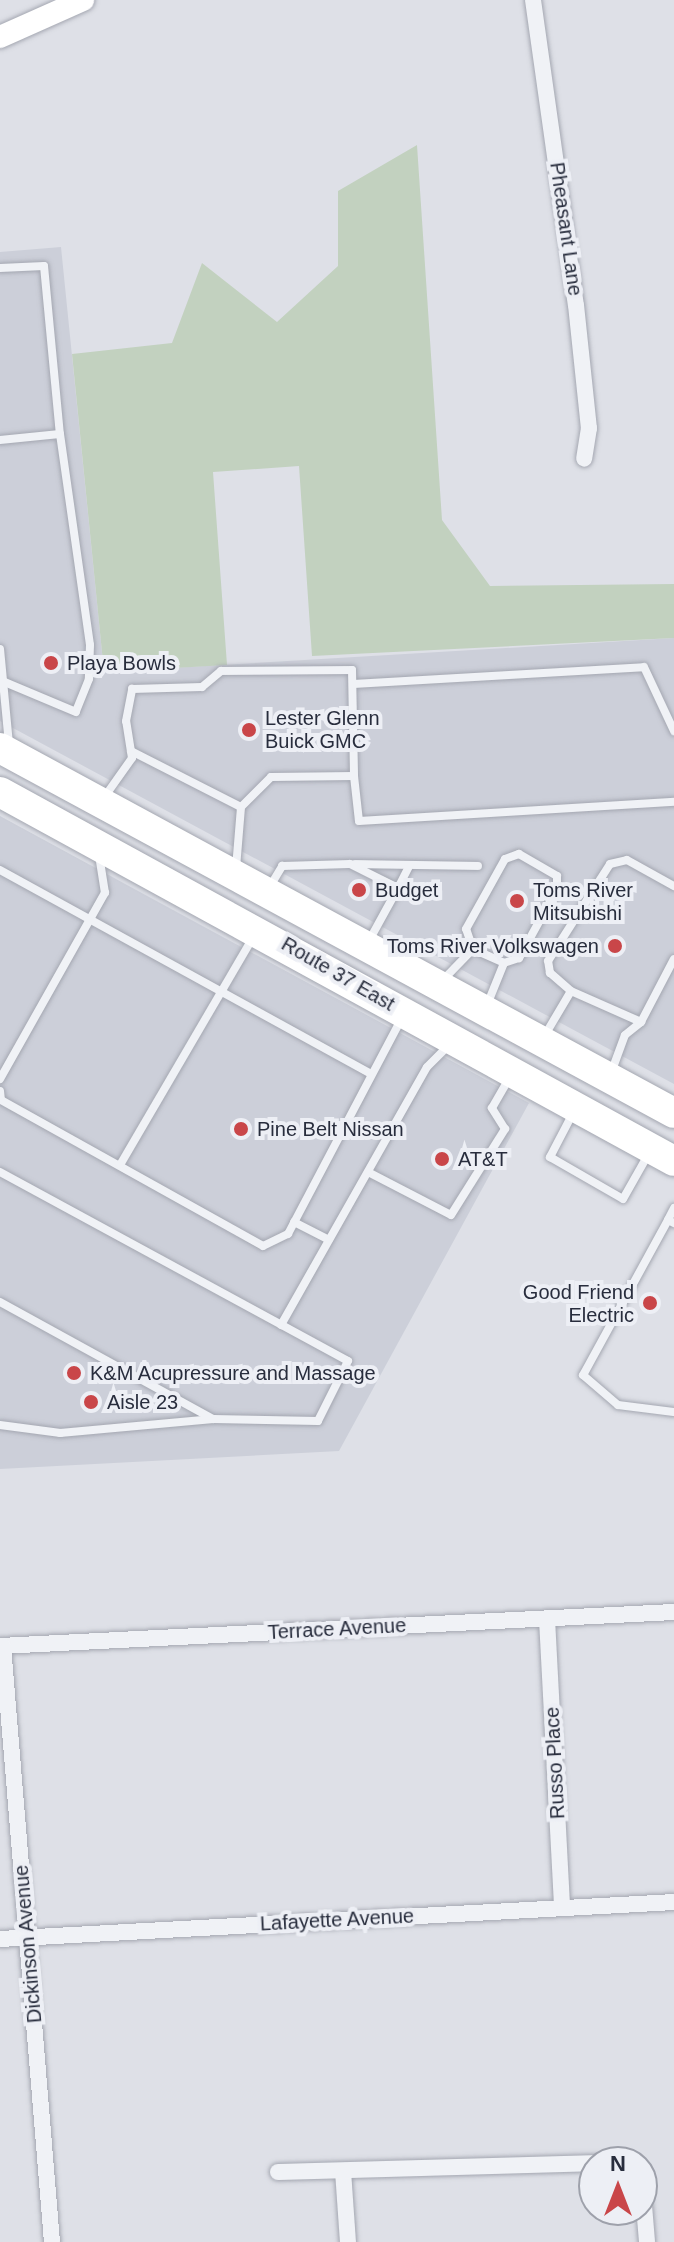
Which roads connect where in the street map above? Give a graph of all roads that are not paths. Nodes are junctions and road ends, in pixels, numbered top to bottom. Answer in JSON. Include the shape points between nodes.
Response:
{"nodes":[{"id":1,"x":83,"y":0,"type":"edge"},
{"id":2,"x":533,"y":0,"type":"edge"},
{"id":3,"x":0,"y":37,"type":"edge"},
{"id":4,"x":0,"y":268,"type":"edge"},
{"id":5,"x":60,"y":434,"type":"junction"},
{"id":6,"x":0,"y":440,"type":"edge"},
{"id":7,"x":584,"y":459,"type":"dead end"},
{"id":8,"x":0,"y":649,"type":"edge"},
{"id":9,"x":1,"y":683,"type":"edge"},
{"id":10,"x":353,"y":684,"type":"junction"},
{"id":11,"x":674,"y":731,"type":"edge"},
{"id":12,"x":5,"y":750,"type":"edge"},
{"id":13,"x":131,"y":751,"type":"junction"},
{"id":14,"x":354,"y":776,"type":"junction"},
{"id":15,"x":0,"y":792,"type":"edge"},
{"id":16,"x":102,"y":799,"type":"junction"},
{"id":17,"x":674,"y":802,"type":"edge"},
{"id":18,"x":241,"y":807,"type":"junction"},
{"id":19,"x":92,"y":838,"type":"junction"},
{"id":20,"x":350,"y":864,"type":"junction"},
{"id":21,"x":409,"y":866,"type":"junction"},
{"id":22,"x":478,"y":866,"type":"dead end"},
{"id":23,"x":0,"y":870,"type":"edge"},
{"id":24,"x":236,"y":871,"type":"junction"},
{"id":25,"x":674,"y":886,"type":"edge"},
{"id":26,"x":269,"y":888,"type":"junction"},
{"id":27,"x":398,"y":888,"type":"junction"},
{"id":28,"x":92,"y":918,"type":"junction"},
{"id":29,"x":259,"y":928,"type":"junction"},
{"id":30,"x":367,"y":944,"type":"junction"},
{"id":31,"x":473,"y":949,"type":"junction"},
{"id":32,"x":674,"y":959,"type":"edge"},
{"id":33,"x":504,"y":963,"type":"junction"},
{"id":34,"x":439,"y":984,"type":"junction"},
{"id":35,"x":571,"y":991,"type":"junction"},
{"id":36,"x":225,"y":992,"type":"junction"},
{"id":37,"x":485,"y":1009,"type":"junction"},
{"id":38,"x":407,"y":1014,"type":"junction"},
{"id":39,"x":641,"y":1022,"type":"junction"},
{"id":40,"x":454,"y":1039,"type":"junction"},
{"id":41,"x":542,"y":1040,"type":"junction"},
{"id":42,"x":513,"y":1072,"type":"junction"},
{"id":43,"x":369,"y":1073,"type":"junction"},
{"id":44,"x":609,"y":1077,"type":"junction"},
{"id":45,"x":0,"y":1079,"type":"edge"},
{"id":46,"x":0,"y":1091,"type":"edge"},
{"id":47,"x":576,"y":1107,"type":"junction"},
{"id":48,"x":674,"y":1113,"type":"edge"},
{"id":49,"x":663,"y":1155,"type":"edge"},
{"id":50,"x":120,"y":1165,"type":"junction"},
{"id":51,"x":0,"y":1172,"type":"edge"},
{"id":52,"x":368,"y":1172,"type":"junction"},
{"id":53,"x":674,"y":1208,"type":"edge"},
{"id":54,"x":294,"y":1222,"type":"junction"},
{"id":55,"x":671,"y":1222,"type":"edge"},
{"id":56,"x":329,"y":1240,"type":"junction"},
{"id":57,"x":0,"y":1302,"type":"edge"},
{"id":58,"x":281,"y":1325,"type":"junction"},
{"id":59,"x":674,"y":1412,"type":"edge"},
{"id":60,"x":213,"y":1419,"type":"junction"},
{"id":61,"x":0,"y":1425,"type":"edge"},
{"id":62,"x":674,"y":1612,"type":"edge"},
{"id":63,"x":547,"y":1619,"type":"junction"},
{"id":64,"x":2,"y":1646,"type":"edge"},
{"id":65,"x":674,"y":1902,"type":"edge"},
{"id":66,"x":562,"y":1907,"type":"junction"},
{"id":67,"x":27,"y":1937,"type":"junction"},
{"id":68,"x":0,"y":1939,"type":"edge"},
{"id":69,"x":578,"y":2164,"type":"edge"},
{"id":70,"x":343,"y":2171,"type":"junction"},
{"id":71,"x":278,"y":2172,"type":"dead end"},
{"id":72,"x":52,"y":2242,"type":"edge"},
{"id":73,"x":348,"y":2242,"type":"edge"}],
"edges":[{"from":1,"to":3,"type":"street"},
{"from":2,"to":7,"type":"street","name":"Pheasant Lane","via":[[576,305],[589,428]]},
{"from":4,"to":5,"type":"lane","via":[[44,266]]},
{"from":5,"to":6,"type":"lane"},
{"from":5,"to":9,"type":"lane","via":[[89,679],[76,712]]},
{"from":8,"to":9,"type":"lane"},
{"from":9,"to":12,"type":"lane"},
{"from":10,"to":11,"type":"lane","via":[[644,667]]},
{"from":10,"to":13,"type":"lane","via":[[352,670],[221,671],[202,687],[132,689],[126,721]]},
{"from":10,"to":14,"type":"lane"},
{"from":12,"to":16,"type":"highway","name":"Route 37 East"},
{"from":13,"to":16,"type":"lane"},
{"from":13,"to":18,"type":"lane"},
{"from":14,"to":17,"type":"lane","via":[[359,821]]},
{"from":14,"to":18,"type":"lane","via":[[271,777]]},
{"from":15,"to":19,"type":"highway","name":"Route 37 East"},
{"from":16,"to":24,"type":"highway","name":"Route 37 East"},
{"from":18,"to":24,"type":"lane"},
{"from":19,"to":28,"type":"lane","via":[[105,893]]},
{"from":19,"to":29,"type":"highway","name":"Route 37 East"},
{"from":20,"to":21,"type":"lane"},
{"from":20,"to":26,"type":"lane","via":[[282,866]]},
{"from":20,"to":27,"type":"lane"},
{"from":21,"to":22,"type":"lane"},
{"from":21,"to":27,"type":"lane"},
{"from":23,"to":28,"type":"lane"},
{"from":24,"to":26,"type":"highway","name":"Route 37 East"},
{"from":25,"to":35,"type":"lane","via":[[627,860],[610,864],[548,961],[550,973]]},
{"from":26,"to":30,"type":"highway","name":"Route 37 East"},
{"from":27,"to":30,"type":"lane"},
{"from":28,"to":36,"type":"lane"},
{"from":28,"to":45,"type":"lane"},
{"from":29,"to":36,"type":"lane"},
{"from":29,"to":38,"type":"highway","name":"Route 37 East"},
{"from":30,"to":34,"type":"highway","name":"Route 37 East"},
{"from":31,"to":33,"type":"lane"},
{"from":31,"to":33,"type":"lane","via":[[466,929],[505,859],[519,854],[557,876],[557,889],[519,958]]},
{"from":31,"to":34,"type":"lane"},
{"from":32,"to":39,"type":"lane"},
{"from":33,"to":37,"type":"lane"},
{"from":34,"to":37,"type":"highway","name":"Route 37 East"},
{"from":35,"to":39,"type":"lane"},
{"from":35,"to":41,"type":"lane"},
{"from":36,"to":43,"type":"lane"},
{"from":36,"to":50,"type":"lane","via":[[207,1010]]},
{"from":37,"to":41,"type":"highway","name":"Route 37 East"},
{"from":38,"to":40,"type":"highway","name":"Route 37 East"},
{"from":38,"to":43,"type":"lane"},
{"from":39,"to":44,"type":"lane","via":[[625,1035]]},
{"from":40,"to":42,"type":"highway","name":"Route 37 East"},
{"from":40,"to":52,"type":"lane","via":[[427,1067]]},
{"from":41,"to":44,"type":"highway","name":"Route 37 East"},
{"from":42,"to":47,"type":"highway","name":"Route 37 East"},
{"from":42,"to":52,"type":"lane","via":[[492,1108],[505,1129],[451,1215]]},
{"from":43,"to":54,"type":"lane"},
{"from":44,"to":48,"type":"highway","name":"Route 37 East"},
{"from":46,"to":50,"type":"lane","via":[[1,1100]]},
{"from":47,"to":49,"type":"highway","name":"Route 37 East"},
{"from":47,"to":49,"type":"lane","via":[[550,1157],[623,1199]]},
{"from":50,"to":54,"type":"lane","via":[[263,1246]]},
{"from":51,"to":58,"type":"lane"},
{"from":52,"to":56,"type":"lane"},
{"from":53,"to":55,"type":"lane"},
{"from":54,"to":56,"type":"lane"},
{"from":55,"to":59,"type":"lane","via":[[583,1375],[618,1405]]},
{"from":56,"to":58,"type":"lane"},
{"from":57,"to":60,"type":"lane"},
{"from":58,"to":60,"type":"lane","via":[[348,1361],[318,1421]]},
{"from":60,"to":61,"type":"lane","via":[[60,1433]]},
{"from":62,"to":63,"type":"street","name":"Terrace Avenue"},
{"from":63,"to":64,"type":"street","name":"Terrace Avenue"},
{"from":63,"to":66,"type":"street","name":"Russo Place"},
{"from":64,"to":67,"type":"street","name":"Dickinson Avenue"},
{"from":65,"to":66,"type":"street","name":"Lafayette Avenue"},
{"from":66,"to":67,"type":"street","name":"Lafayette Avenue"},
{"from":67,"to":68,"type":"street","name":"Lafayette Avenue"},
{"from":67,"to":72,"type":"street","name":"Dickinson Avenue"},
{"from":69,"to":70,"type":"street"},
{"from":70,"to":71,"type":"street"},
{"from":70,"to":73,"type":"street"}]}
